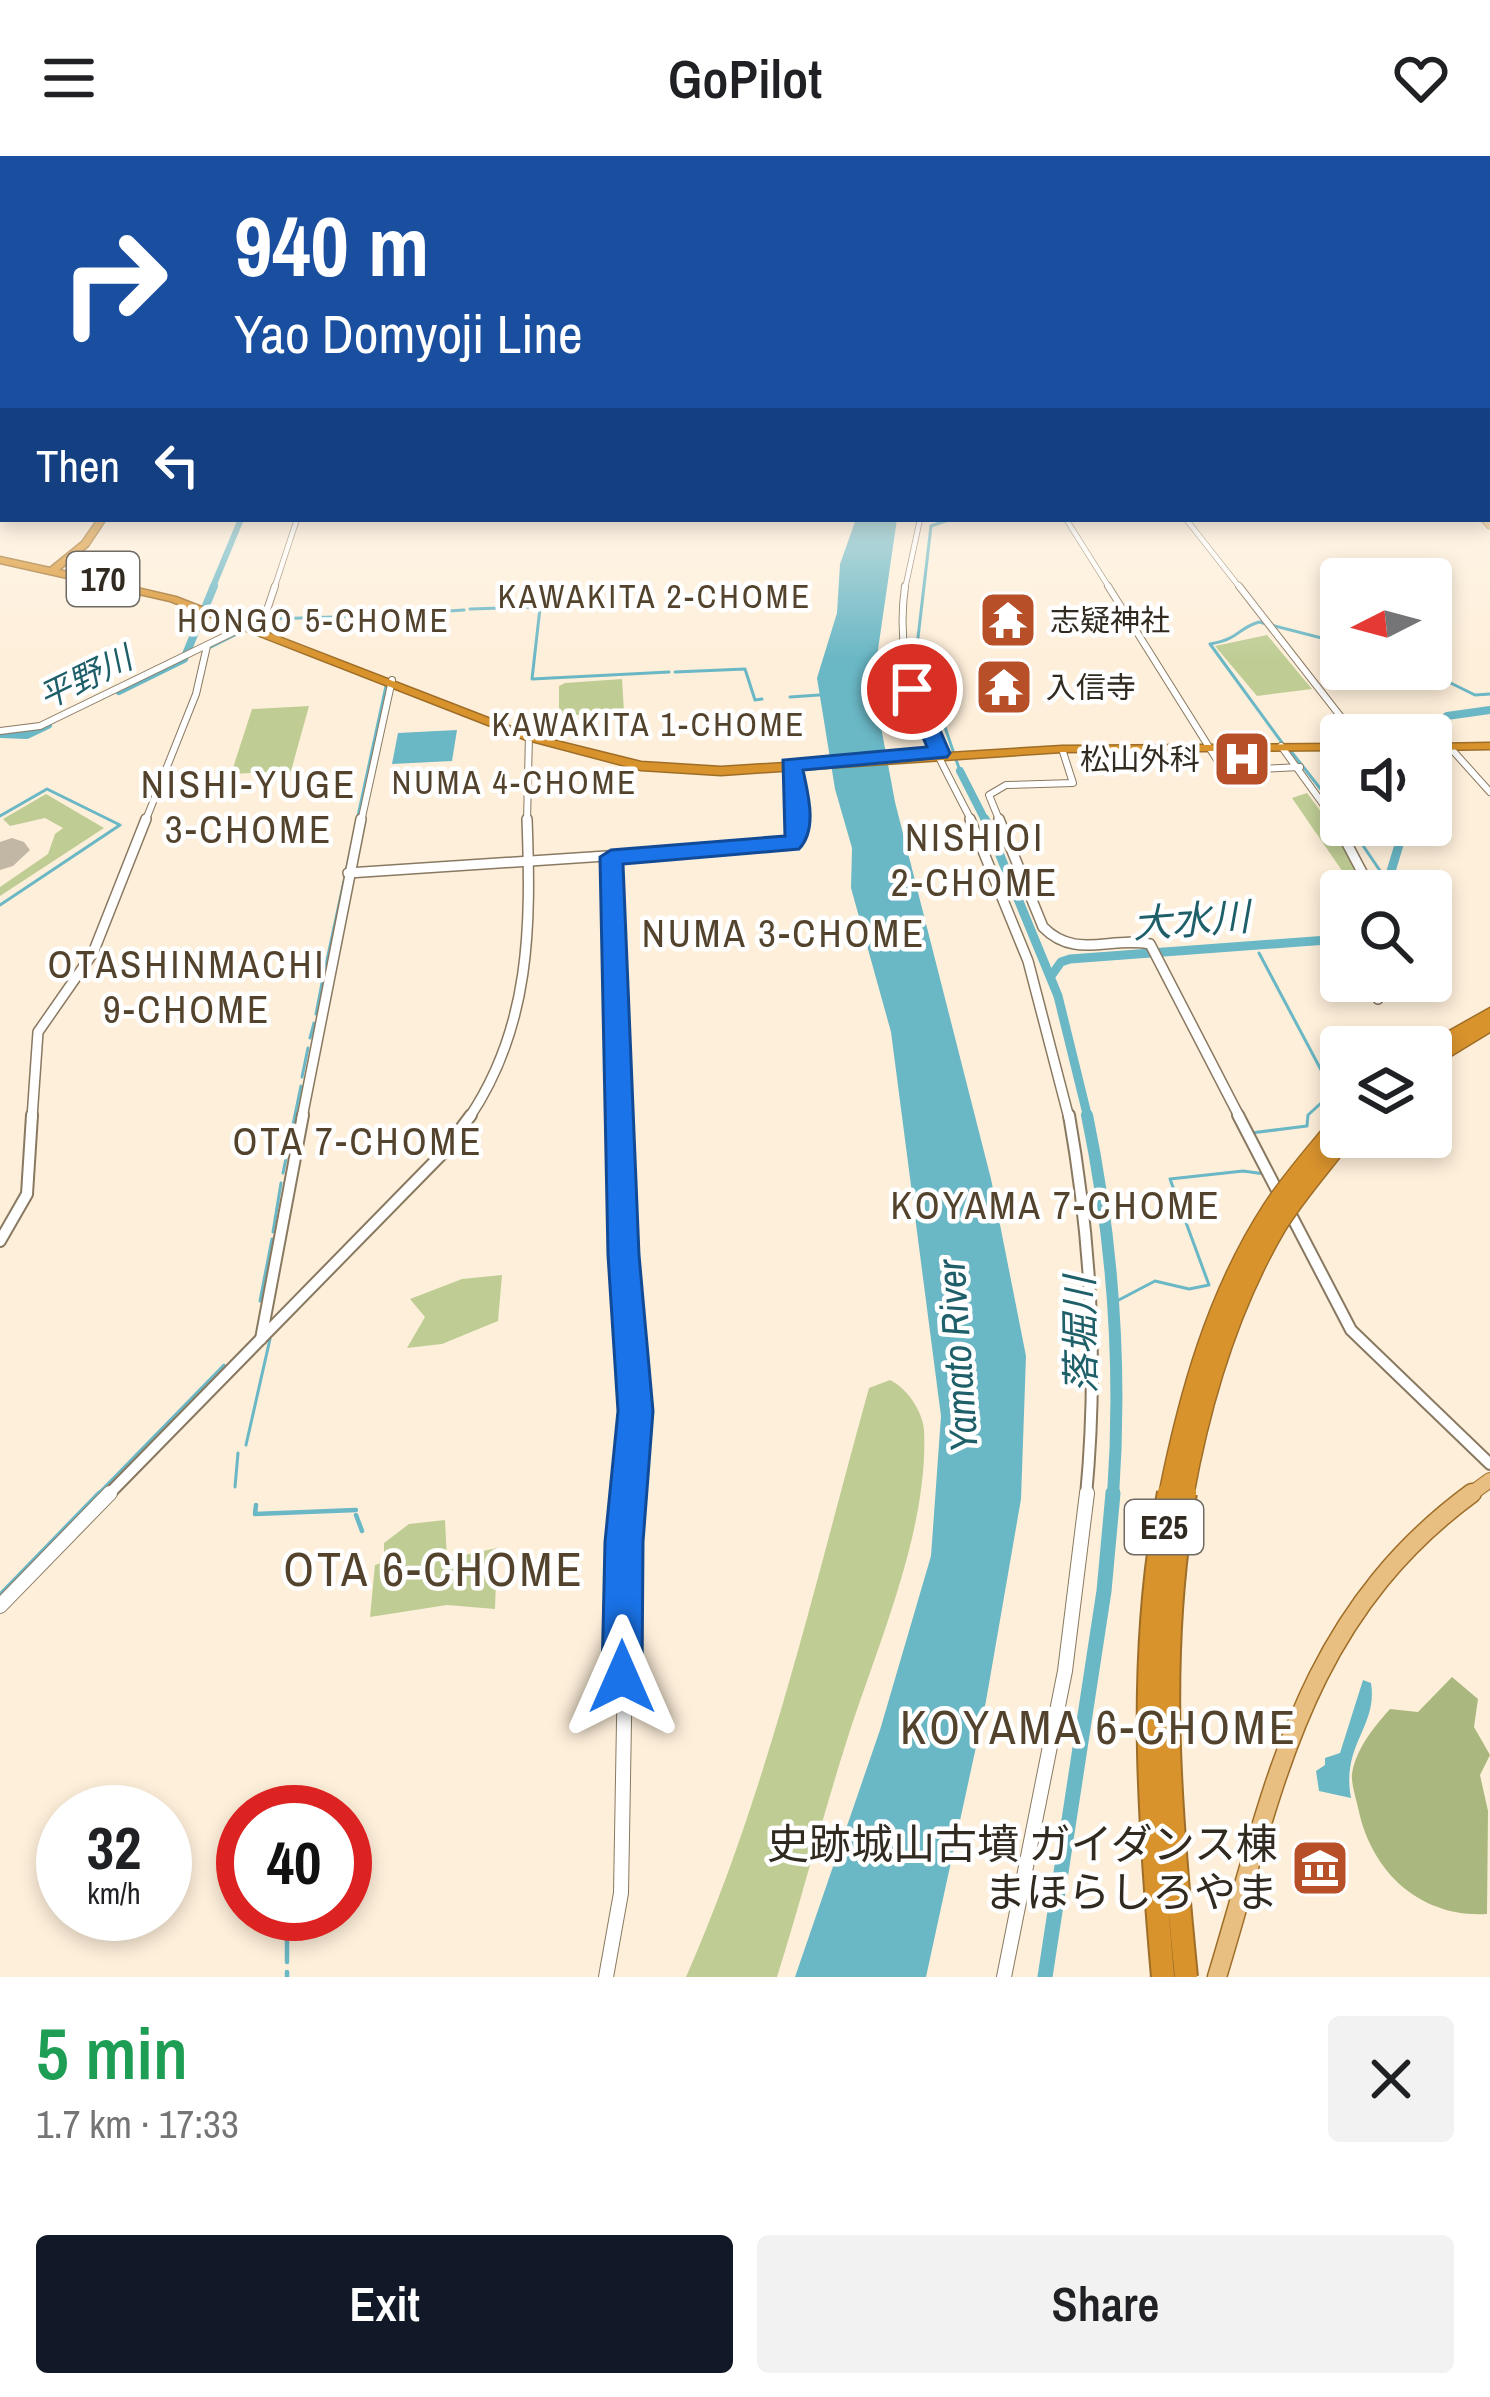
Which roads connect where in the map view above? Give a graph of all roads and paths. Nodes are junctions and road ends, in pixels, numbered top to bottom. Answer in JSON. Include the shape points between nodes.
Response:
{"nodes":[{"id":1,"x":100,"y":522,"type":"edge"},
{"id":2,"x":296,"y":522,"type":"edge"},
{"id":3,"x":919,"y":522,"type":"edge"},
{"id":4,"x":1068,"y":522,"type":"edge"},
{"id":5,"x":1188,"y":522,"type":"edge"},
{"id":6,"x":0,"y":559,"type":"edge"},
{"id":7,"x":53,"y":570,"type":"junction"},
{"id":8,"x":252,"y":627,"type":"junction"},
{"id":9,"x":207,"y":646,"type":"junction"},
{"id":10,"x":391,"y":681,"type":"junction"},
{"id":11,"x":1339,"y":714,"type":"edge"},
{"id":12,"x":0,"y":731,"type":"edge"},
{"id":13,"x":528,"y":736,"type":"junction"},
{"id":14,"x":1490,"y":744,"type":"edge"},
{"id":15,"x":1320,"y":745,"type":"edge"},
{"id":16,"x":1452,"y":745,"type":"edge"},
{"id":17,"x":1208,"y":746,"type":"junction"},
{"id":18,"x":1281,"y":746,"type":"junction"},
{"id":19,"x":1063,"y":752,"type":"dead end"},
{"id":20,"x":942,"y":754,"type":"junction"},
{"id":21,"x":1452,"y":758,"type":"edge"},
{"id":22,"x":795,"y":765,"type":"junction"},
{"id":23,"x":1300,"y":767,"type":"junction"},
{"id":24,"x":1490,"y":792,"type":"edge"},
{"id":25,"x":611,"y":857,"type":"junction"},
{"id":26,"x":528,"y":862,"type":"junction"},
{"id":27,"x":1368,"y":870,"type":"edge"},
{"id":28,"x":348,"y":873,"type":"junction"},
{"id":29,"x":1490,"y":1013,"type":"edge"},
{"id":30,"x":1490,"y":1025,"type":"edge"},
{"id":31,"x":1452,"y":1036,"type":"edge"},
{"id":32,"x":1452,"y":1049,"type":"edge"},
{"id":33,"x":1320,"y":1145,"type":"edge"},
{"id":34,"x":1327,"y":1158,"type":"edge"},
{"id":35,"x":0,"y":1241,"type":"edge"},
{"id":36,"x":261,"y":1339,"type":"junction"},
{"id":37,"x":1490,"y":1464,"type":"edge"},
{"id":38,"x":1490,"y":1480,"type":"edge"},
{"id":39,"x":0,"y":1606,"type":"edge"},
{"id":40,"x":606,"y":1977,"type":"edge"},
{"id":41,"x":1004,"y":1977,"type":"edge"},
{"id":42,"x":1163,"y":1977,"type":"edge"},
{"id":43,"x":1186,"y":1977,"type":"edge"},
{"id":44,"x":1216,"y":1977,"type":"edge"}],
"edges":[{"from":1,"to":7,"type":"highway","number":"170"},
{"from":2,"to":8,"type":"street","via":[[281,576]]},
{"from":3,"to":20,"type":"street","via":[[903,658]]},
{"from":4,"to":17,"type":"street"},
{"from":5,"to":11,"type":"street"},
{"from":6,"to":7,"type":"highway","number":"170"},
{"from":7,"to":8,"type":"highway","number":"170"},
{"from":8,"to":9,"type":"street"},
{"from":8,"to":10,"type":"highway","number":"170"},
{"from":9,"to":12,"type":"street","via":[[40,725]]},
{"from":9,"to":35,"type":"street","via":[[194,700],[93,953],[38,1033],[27,1194]]},
{"from":10,"to":13,"type":"highway","number":"170"},
{"from":10,"to":28,"type":"street"},
{"from":13,"to":22,"type":"highway","number":"170","via":[[624,764]]},
{"from":13,"to":26,"type":"street"},
{"from":14,"to":16,"type":"highway"},
{"from":15,"to":18,"type":"highway","number":"170"},
{"from":17,"to":18,"type":"highway","number":"170"},
{"from":17,"to":20,"type":"highway","number":"170"},
{"from":17,"to":23,"type":"street","via":[[1232,773]]},
{"from":18,"to":23,"type":"street"},
{"from":19,"to":37,"type":"street","via":[[1073,783],[1008,785],[989,795],[1043,927],[1072,947],[1136,940],[1156,952],[1351,1330]]},
{"from":20,"to":22,"type":"highway","number":"170"},
{"from":20,"to":41,"type":"street","via":[[1047,1018],[1083,1203],[1094,1345],[1083,1558]]},
{"from":21,"to":24,"type":"street"},
{"from":22,"to":25,"type":"street","via":[[791,843]]},
{"from":23,"to":27,"type":"street"},
{"from":25,"to":26,"type":"street"},
{"from":25,"to":40,"type":"street","via":[[635,1411],[623,1558],[621,1893]]},
{"from":26,"to":28,"type":"street"},
{"from":26,"to":36,"type":"street","via":[[522,1013],[490,1088],[441,1155]]},
{"from":28,"to":36,"type":"street"},
{"from":29,"to":31,"type":"highway"},
{"from":30,"to":32,"type":"highway"},
{"from":33,"to":42,"type":"highway","number":"E25","bridge":true,"via":[[1246,1251],[1202,1354],[1177,1443],[1159,1564],[1154,1677],[1154,1885]]},
{"from":34,"to":43,"type":"highway","number":"E25","bridge":true,"via":[[1253,1268],[1229,1321],[1192,1451],[1171,1621],[1175,1884]]},
{"from":36,"to":39,"type":"street"},
{"from":38,"to":44,"type":"main road","via":[[1408,1544],[1327,1654],[1291,1736]]}]}
